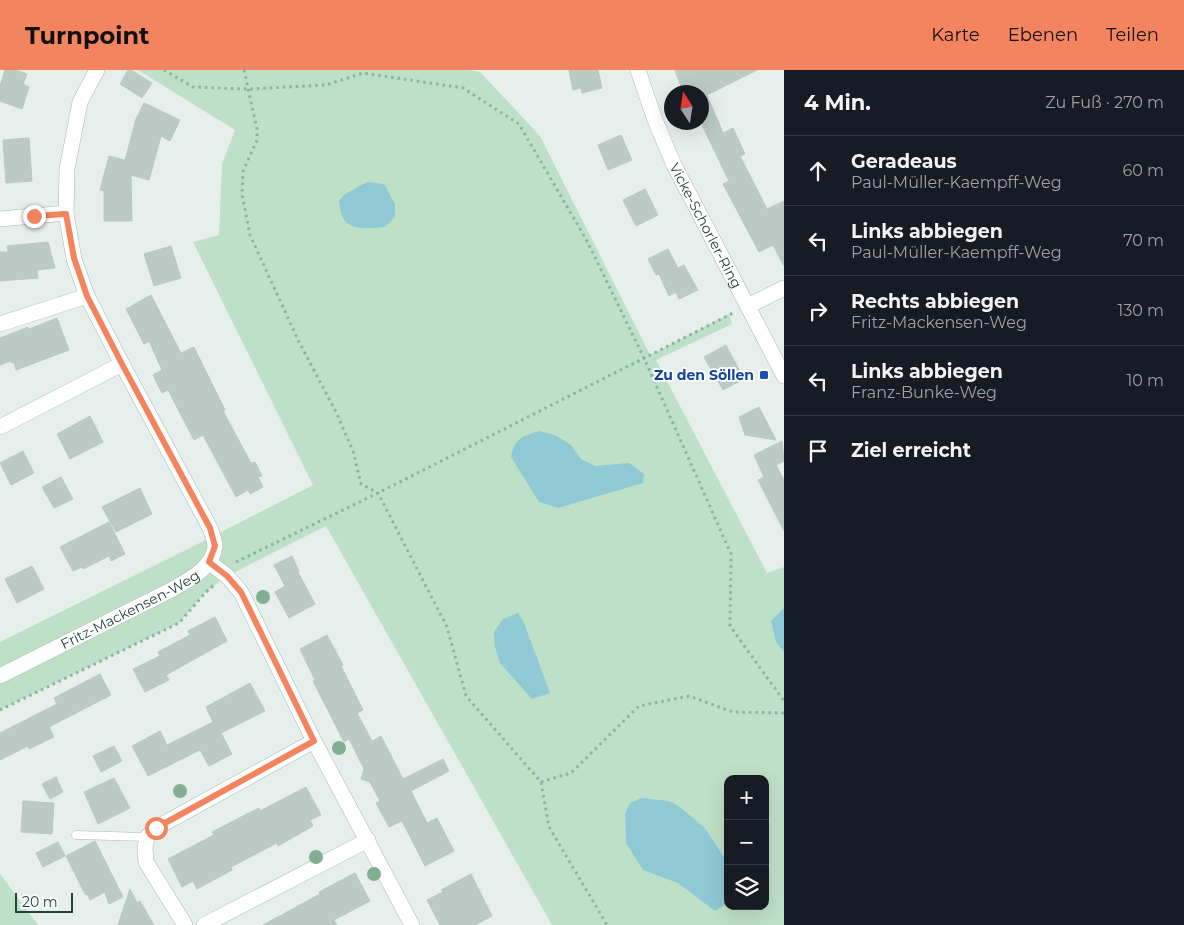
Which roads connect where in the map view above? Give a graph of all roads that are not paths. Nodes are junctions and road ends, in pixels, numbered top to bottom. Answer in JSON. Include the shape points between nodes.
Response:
{"nodes":[{"id":1,"x":97,"y":70,"type":"edge"},
{"id":2,"x":638,"y":70,"type":"edge"},
{"id":3,"x":66,"y":214,"type":"junction"},
{"id":4,"x":0,"y":219,"type":"edge"},
{"id":5,"x":784,"y":288,"type":"edge"},
{"id":6,"x":87,"y":296,"type":"junction"},
{"id":7,"x":748,"y":306,"type":"junction"},
{"id":8,"x":0,"y":324,"type":"edge"},
{"id":9,"x":122,"y":364,"type":"junction"},
{"id":10,"x":784,"y":376,"type":"edge"},
{"id":11,"x":0,"y":427,"type":"edge"},
{"id":12,"x":209,"y":562,"type":"junction"},
{"id":13,"x":0,"y":676,"type":"edge"},
{"id":14,"x":314,"y":741,"type":"junction"},
{"id":15,"x":76,"y":835,"type":"dead end"},
{"id":16,"x":147,"y":837,"type":"junction"},
{"id":17,"x":368,"y":840,"type":"junction"},
{"id":18,"x":185,"y":925,"type":"edge"},
{"id":19,"x":204,"y":925,"type":"edge"},
{"id":20,"x":412,"y":925,"type":"edge"}],
"edges":[{"from":1,"to":3,"type":"street","name":"Fritz-Mackensen-Weg","via":[[80,102],[67,169]]},
{"from":2,"to":7,"type":"street","name":"Vicke-Schorler-Ring","via":[[674,165]]},
{"from":3,"to":4,"type":"street"},
{"from":3,"to":6,"type":"street","name":"Fritz-Mackensen-Weg","via":[[74,258]]},
{"from":5,"to":7,"type":"street"},
{"from":6,"to":8,"type":"street"},
{"from":6,"to":9,"type":"street","name":"Fritz-Mackensen-Weg"},
{"from":7,"to":10,"type":"street","name":"Vicke-Schorler-Ring"},
{"from":9,"to":11,"type":"street"},
{"from":9,"to":12,"type":"street","name":"Fritz-Mackensen-Weg","via":[[210,528],[215,546]]},
{"from":12,"to":13,"type":"street","name":"Fritz-Mackensen-Weg","via":[[172,590]]},
{"from":12,"to":14,"type":"street","via":[[241,592]]},
{"from":14,"to":16,"type":"street","via":[[156,828]]},
{"from":14,"to":17,"type":"street"},
{"from":15,"to":16,"type":"lane"},
{"from":16,"to":18,"type":"street","via":[[146,862]]},
{"from":17,"to":19,"type":"street"},
{"from":17,"to":20,"type":"street"}]}
